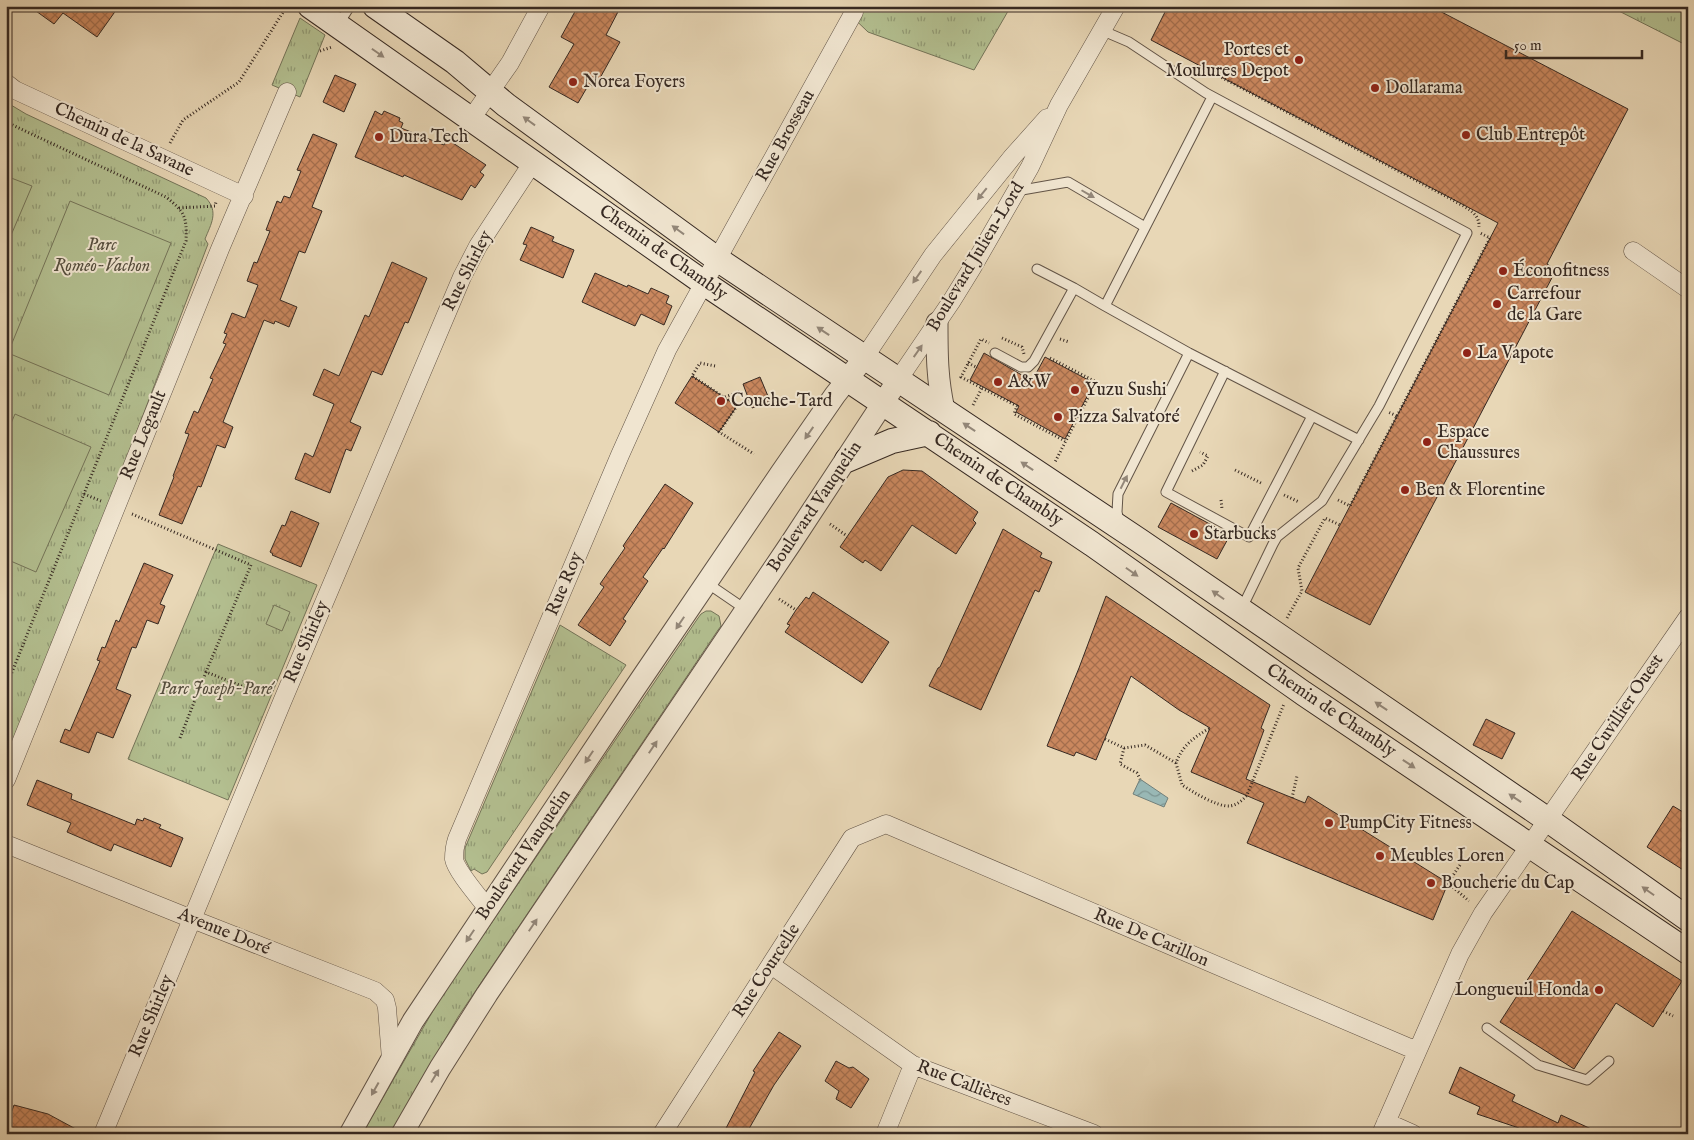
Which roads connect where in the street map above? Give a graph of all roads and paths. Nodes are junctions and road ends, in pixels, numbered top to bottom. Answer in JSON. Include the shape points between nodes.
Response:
{"nodes":[{"id":1,"x":287,"y":6,"type":"edge"},
{"id":2,"x":310,"y":6,"type":"edge"},
{"id":3,"x":375,"y":6,"type":"edge"},
{"id":4,"x":541,"y":6,"type":"edge"},
{"id":5,"x":1116,"y":6,"type":"edge"},
{"id":6,"x":854,"y":12,"type":"dead end"},
{"id":7,"x":344,"y":16,"type":"edge"},
{"id":8,"x":1102,"y":30,"type":"junction"},
{"id":9,"x":6,"y":83,"type":"edge"},
{"id":10,"x":489,"y":91,"type":"junction"},
{"id":11,"x":288,"y":92,"type":"dead end"},
{"id":12,"x":1212,"y":97,"type":"junction"},
{"id":13,"x":1059,"y":105,"type":"junction"},
{"id":14,"x":470,"y":118,"type":"junction"},
{"id":15,"x":6,"y":122,"type":"edge"},
{"id":16,"x":168,"y":146,"type":"dead end"},
{"id":17,"x":533,"y":162,"type":"junction"},
{"id":18,"x":1015,"y":192,"type":"junction"},
{"id":19,"x":244,"y":196,"type":"junction"},
{"id":20,"x":215,"y":206,"type":"dead end"},
{"id":21,"x":179,"y":208,"type":"junction"},
{"id":22,"x":1145,"y":227,"type":"junction"},
{"id":23,"x":1633,"y":251,"type":"dead end"},
{"id":24,"x":717,"y":259,"type":"junction"},
{"id":25,"x":1037,"y":269,"type":"dead end"},
{"id":26,"x":704,"y":283,"type":"junction"},
{"id":27,"x":1074,"y":288,"type":"junction"},
{"id":28,"x":1688,"y":290,"type":"edge"},
{"id":29,"x":1105,"y":306,"type":"junction"},
{"id":30,"x":937,"y":323,"type":"junction"},
{"id":31,"x":1438,"y":337,"type":"dead end"},
{"id":32,"x":1002,"y":338,"type":"dead end"},
{"id":33,"x":1064,"y":340,"type":"dead end"},
{"id":34,"x":1069,"y":342,"type":"dead end"},
{"id":35,"x":977,"y":347,"type":"dead end"},
{"id":36,"x":995,"y":353,"type":"dead end"},
{"id":37,"x":1190,"y":353,"type":"junction"},
{"id":38,"x":1024,"y":355,"type":"dead end"},
{"id":39,"x":1045,"y":355,"type":"dead end"},
{"id":40,"x":864,"y":358,"type":"junction"},
{"id":41,"x":968,"y":363,"type":"junction"},
{"id":42,"x":716,"y":366,"type":"dead end"},
{"id":43,"x":976,"y":367,"type":"dead end"},
{"id":44,"x":1226,"y":371,"type":"junction"},
{"id":45,"x":848,"y":379,"type":"junction"},
{"id":46,"x":898,"y":380,"type":"junction"},
{"id":47,"x":982,"y":388,"type":"junction"},
{"id":48,"x":739,"y":392,"type":"dead end"},
{"id":49,"x":724,"y":398,"type":"junction"},
{"id":50,"x":883,"y":403,"type":"junction"},
{"id":51,"x":944,"y":410,"type":"junction"},
{"id":52,"x":969,"y":412,"type":"dead end"},
{"id":53,"x":1312,"y":416,"type":"junction"},
{"id":54,"x":1397,"y":416,"type":"dead end"},
{"id":55,"x":1390,"y":428,"type":"dead end"},
{"id":56,"x":929,"y":433,"type":"junction"},
{"id":57,"x":1359,"y":440,"type":"junction"},
{"id":58,"x":1066,"y":441,"type":"junction"},
{"id":59,"x":754,"y":454,"type":"dead end"},
{"id":60,"x":1208,"y":456,"type":"dead end"},
{"id":61,"x":847,"y":460,"type":"junction"},
{"id":62,"x":1051,"y":468,"type":"dead end"},
{"id":63,"x":1235,"y":470,"type":"dead end"},
{"id":64,"x":1189,"y":472,"type":"dead end"},
{"id":65,"x":1258,"y":481,"type":"dead end"},
{"id":66,"x":1279,"y":492,"type":"dead end"},
{"id":67,"x":84,"y":494,"type":"junction"},
{"id":68,"x":104,"y":502,"type":"dead end"},
{"id":69,"x":1302,"y":504,"type":"dead end"},
{"id":70,"x":1332,"y":505,"type":"dead end"},
{"id":71,"x":124,"y":511,"type":"dead end"},
{"id":72,"x":1329,"y":512,"type":"dead end"},
{"id":73,"x":1325,"y":518,"type":"junction"},
{"id":74,"x":830,"y":524,"type":"dead end"},
{"id":75,"x":1340,"y":526,"type":"dead end"},
{"id":76,"x":1121,"y":529,"type":"junction"},
{"id":77,"x":847,"y":536,"type":"dead end"},
{"id":78,"x":708,"y":583,"type":"junction"},
{"id":79,"x":779,"y":598,"type":"dead end"},
{"id":80,"x":745,"y":610,"type":"junction"},
{"id":81,"x":796,"y":610,"type":"dead end"},
{"id":82,"x":1241,"y":610,"type":"junction"},
{"id":83,"x":1688,"y":616,"type":"edge"},
{"id":84,"x":1277,"y":636,"type":"junction"},
{"id":85,"x":206,"y":672,"type":"junction"},
{"id":86,"x":6,"y":687,"type":"edge"},
{"id":87,"x":1287,"y":697,"type":"dead end"},
{"id":88,"x":282,"y":702,"type":"junction"},
{"id":89,"x":1210,"y":728,"type":"dead end"},
{"id":90,"x":180,"y":738,"type":"dead end"},
{"id":91,"x":1105,"y":740,"type":"dead end"},
{"id":92,"x":1124,"y":748,"type":"junction"},
{"id":93,"x":1176,"y":764,"type":"junction"},
{"id":94,"x":1297,"y":776,"type":"dead end"},
{"id":95,"x":7,"y":778,"type":"edge"},
{"id":96,"x":1140,"y":779,"type":"dead end"},
{"id":97,"x":1292,"y":798,"type":"dead end"},
{"id":98,"x":1548,"y":820,"type":"junction"},
{"id":99,"x":886,"y":824,"type":"joint"},
{"id":100,"x":6,"y":844,"type":"edge"},
{"id":101,"x":1530,"y":846,"type":"junction"},
{"id":102,"x":1460,"y":865,"type":"dead end"},
{"id":103,"x":488,"y":909,"type":"junction"},
{"id":104,"x":1483,"y":913,"type":"junction"},
{"id":105,"x":192,"y":919,"type":"junction"},
{"id":106,"x":1688,"y":919,"type":"edge"},
{"id":107,"x":1688,"y":952,"type":"edge"},
{"id":108,"x":771,"y":965,"type":"junction"},
{"id":109,"x":1663,"y":1011,"type":"dead end"},
{"id":110,"x":1673,"y":1016,"type":"dead end"},
{"id":111,"x":1487,"y":1028,"type":"dead end"},
{"id":112,"x":1417,"y":1051,"type":"junction"},
{"id":113,"x":392,"y":1059,"type":"junction"},
{"id":114,"x":1609,"y":1062,"type":"dead end"},
{"id":115,"x":913,"y":1065,"type":"junction"},
{"id":116,"x":1384,"y":1128,"type":"edge"},
{"id":117,"x":103,"y":1134,"type":"edge"},
{"id":118,"x":350,"y":1134,"type":"edge"},
{"id":119,"x":402,"y":1134,"type":"edge"},
{"id":120,"x":662,"y":1134,"type":"edge"},
{"id":121,"x":885,"y":1134,"type":"edge"},
{"id":122,"x":1094,"y":1134,"type":"edge"},
{"id":123,"x":1413,"y":1134,"type":"edge"}],
"edges":[{"from":1,"to":16,"type":"path","via":[[239,82],[182,120]]},
{"from":2,"to":7,"type":"main road","name":"Chemin de Chambly"},
{"from":3,"to":10,"type":"main road","name":"Chemin de Chambly","via":[[455,62]]},
{"from":4,"to":10,"type":"street","via":[[510,63]]},
{"from":5,"to":8,"type":"street","name":"Boulevard Julien-Lord"},
{"from":6,"to":24,"type":"street","name":"Rue Brosseau"},
{"from":7,"to":14,"type":"main road","name":"Chemin de Chambly","one_way":true},
{"from":8,"to":12,"type":"lane","via":[[1129,42]]},
{"from":8,"to":13,"type":"street","name":"Boulevard Julien-Lord"},
{"from":9,"to":19,"type":"street","name":"Chemin de la Savane"},
{"from":10,"to":14,"type":"street"},
{"from":24,"to":10,"type":"main road","name":"Chemin de Chambly","one_way":true},
{"from":11,"to":19,"type":"street","name":"Rue Legault"},
{"from":12,"to":22,"type":"lane"},
{"from":12,"to":57,"type":"lane","via":[[1467,233]]},
{"from":13,"to":18,"type":"street","name":"Boulevard Julien-Lord"},
{"from":13,"to":40,"type":"street","name":"Boulevard Julien-Lord","one_way":true,"via":[[1013,156],[933,256]]},
{"from":14,"to":17,"type":"main road","name":"Chemin de Chambly"},
{"from":15,"to":21,"type":"path","via":[[166,197]]},
{"from":17,"to":26,"type":"main road","name":"Chemin de Chambly"},
{"from":17,"to":88,"type":"street","name":"Rue Shirley","via":[[471,257]]},
{"from":18,"to":22,"type":"lane","one_way":true,"via":[[1068,182]]},
{"from":18,"to":30,"type":"street","name":"Boulevard Julien-Lord"},
{"from":19,"to":95,"type":"street","name":"Rue Legault"},
{"from":20,"to":21,"type":"path"},
{"from":21,"to":67,"type":"path","via":[[187,222],[186,240]]},
{"from":22,"to":29,"type":"lane"},
{"from":23,"to":28,"type":"street"},
{"from":24,"to":26,"type":"street","name":"Rue Roy"},
{"from":40,"to":24,"type":"main road","name":"Chemin de Chambly","one_way":true},
{"from":25,"to":27,"type":"lane"},
{"from":26,"to":45,"type":"main road","name":"Chemin de Chambly"},
{"from":26,"to":103,"type":"street","name":"Rue Roy","via":[[667,350],[620,454],[457,839],[454,860]]},
{"from":27,"to":29,"type":"lane"},
{"from":27,"to":36,"type":"lane","via":[[1034,361],[1028,366],[1021,367]]},
{"from":29,"to":37,"type":"lane"},
{"from":46,"to":30,"type":"street","name":"Boulevard Julien-Lord","one_way":true},
{"from":30,"to":51,"type":"street","via":[[937,367]]},
{"from":31,"to":54,"type":"path"},
{"from":32,"to":38,"type":"path","via":[[1022,346]]},
{"from":33,"to":34,"type":"path"},
{"from":35,"to":41,"type":"path"},
{"from":37,"to":44,"type":"lane"},
{"from":76,"to":37,"type":"lane","one_way":true,"via":[[1117,512],[1118,494]]},
{"from":39,"to":58,"type":"path","via":[[1096,382]]},
{"from":40,"to":45,"type":"street","name":"Boulevard Julien-Lord"},
{"from":40,"to":46,"type":"main road","name":"Chemin de Chambly"},
{"from":41,"to":43,"type":"path"},
{"from":41,"to":47,"type":"path","via":[[961,377]]},
{"from":42,"to":49,"type":"path","via":[[700,363],[692,376]]},
{"from":44,"to":53,"type":"lane"},
{"from":44,"to":53,"type":"lane","via":[[1166,492],[1249,537]]},
{"from":45,"to":50,"type":"main road","name":"Chemin de Chambly"},
{"from":45,"to":78,"type":"street","name":"Boulevard Vauquelin","one_way":true},
{"from":46,"to":50,"type":"street","name":"Boulevard Julien-Lord"},
{"from":46,"to":51,"type":"main road","name":"Chemin de Chambly"},
{"from":47,"to":52,"type":"path"},
{"from":47,"to":58,"type":"path","via":[[1017,406],[1014,414]]},
{"from":48,"to":49,"type":"path"},
{"from":49,"to":59,"type":"path","via":[[737,406],[719,432]]},
{"from":50,"to":56,"type":"main road","name":"Chemin de Chambly"},
{"from":50,"to":61,"type":"street","name":"Boulevard Vauquelin"},
{"from":76,"to":51,"type":"main road","name":"Chemin de Chambly","one_way":true},
{"from":53,"to":57,"type":"lane"},
{"from":55,"to":70,"type":"path","via":[[1350,506],[1335,498]]},
{"from":56,"to":61,"type":"main road","via":[[892,441]]},
{"from":56,"to":101,"type":"main road","name":"Chemin de Chambly","one_way":true},
{"from":57,"to":82,"type":"lane","via":[[1322,501],[1272,544]]},
{"from":58,"to":62,"type":"path"},
{"from":60,"to":64,"type":"path","via":[[1202,465]]},
{"from":61,"to":80,"type":"street","name":"Boulevard Vauquelin"},
{"from":63,"to":65,"type":"path"},
{"from":66,"to":69,"type":"path"},
{"from":67,"to":68,"type":"path"},
{"from":67,"to":86,"type":"path"},
{"from":71,"to":85,"type":"path","via":[[251,565]]},
{"from":72,"to":73,"type":"path"},
{"from":73,"to":75,"type":"path"},
{"from":73,"to":84,"type":"path","via":[[1298,568],[1302,591]]},
{"from":74,"to":77,"type":"path"},
{"from":82,"to":76,"type":"main road","name":"Chemin de Chambly","one_way":true},
{"from":78,"to":80,"type":"lane"},
{"from":78,"to":103,"type":"street","name":"Boulevard Vauquelin","one_way":true},
{"from":79,"to":81,"type":"path"},
{"from":119,"to":80,"type":"street","name":"Boulevard Vauquelin","one_way":true,"via":[[483,1001]]},
{"from":82,"to":84,"type":"main road","name":"Chemin de Chambly"},
{"from":83,"to":98,"type":"street","name":"Rue Cuvillier Ouest"},
{"from":98,"to":84,"type":"main road","name":"Chemin de Chambly","one_way":true},
{"from":85,"to":88,"type":"path"},
{"from":85,"to":90,"type":"path"},
{"from":87,"to":93,"type":"path","via":[[1247,795],[1240,802],[1230,806],[1206,799],[1182,785]]},
{"from":88,"to":105,"type":"street","name":"Rue Shirley"},
{"from":89,"to":93,"type":"path","via":[[1190,740]]},
{"from":91,"to":92,"type":"path"},
{"from":92,"to":93,"type":"path","via":[[1145,745]]},
{"from":92,"to":96,"type":"path","via":[[1120,764],[1137,773]]},
{"from":94,"to":97,"type":"path"},
{"from":98,"to":101,"type":"street","name":"Rue Cuvillier Ouest"},
{"from":106,"to":98,"type":"main road","name":"Chemin de Chambly","one_way":true},
{"from":99,"to":108,"type":"street","name":"Rue Courcelle","via":[[852,838]]},
{"from":99,"to":112,"type":"street","name":"Rue De Carillon"},
{"from":100,"to":105,"type":"street","name":"Avenue Doré"},
{"from":101,"to":104,"type":"street","name":"Rue Cuvillier Ouest"},
{"from":101,"to":107,"type":"main road","name":"Chemin de Chambly"},
{"from":102,"to":104,"type":"path","via":[[1448,883]]},
{"from":103,"to":113,"type":"street","name":"Boulevard Vauquelin","one_way":true},
{"from":104,"to":112,"type":"street","name":"Rue Cuvillier Ouest","via":[[1460,954]]},
{"from":105,"to":113,"type":"street","name":"Avenue Doré","via":[[376,991],[385,1000],[387,1008]]},
{"from":105,"to":117,"type":"street","name":"Rue Shirley"},
{"from":108,"to":115,"type":"street","name":"Rue Callières"},
{"from":108,"to":120,"type":"street","name":"Rue Courcelle"},
{"from":109,"to":110,"type":"path"},
{"from":111,"to":114,"type":"lane","via":[[1538,1065],[1587,1080]]},
{"from":112,"to":116,"type":"street","name":"Rue Cuvillier Ouest"},
{"from":113,"to":118,"type":"street","name":"Boulevard Vauquelin","one_way":true},
{"from":115,"to":121,"type":"street"},
{"from":115,"to":122,"type":"street","name":"Rue Callières"},
{"from":116,"to":123,"type":"street"}]}
